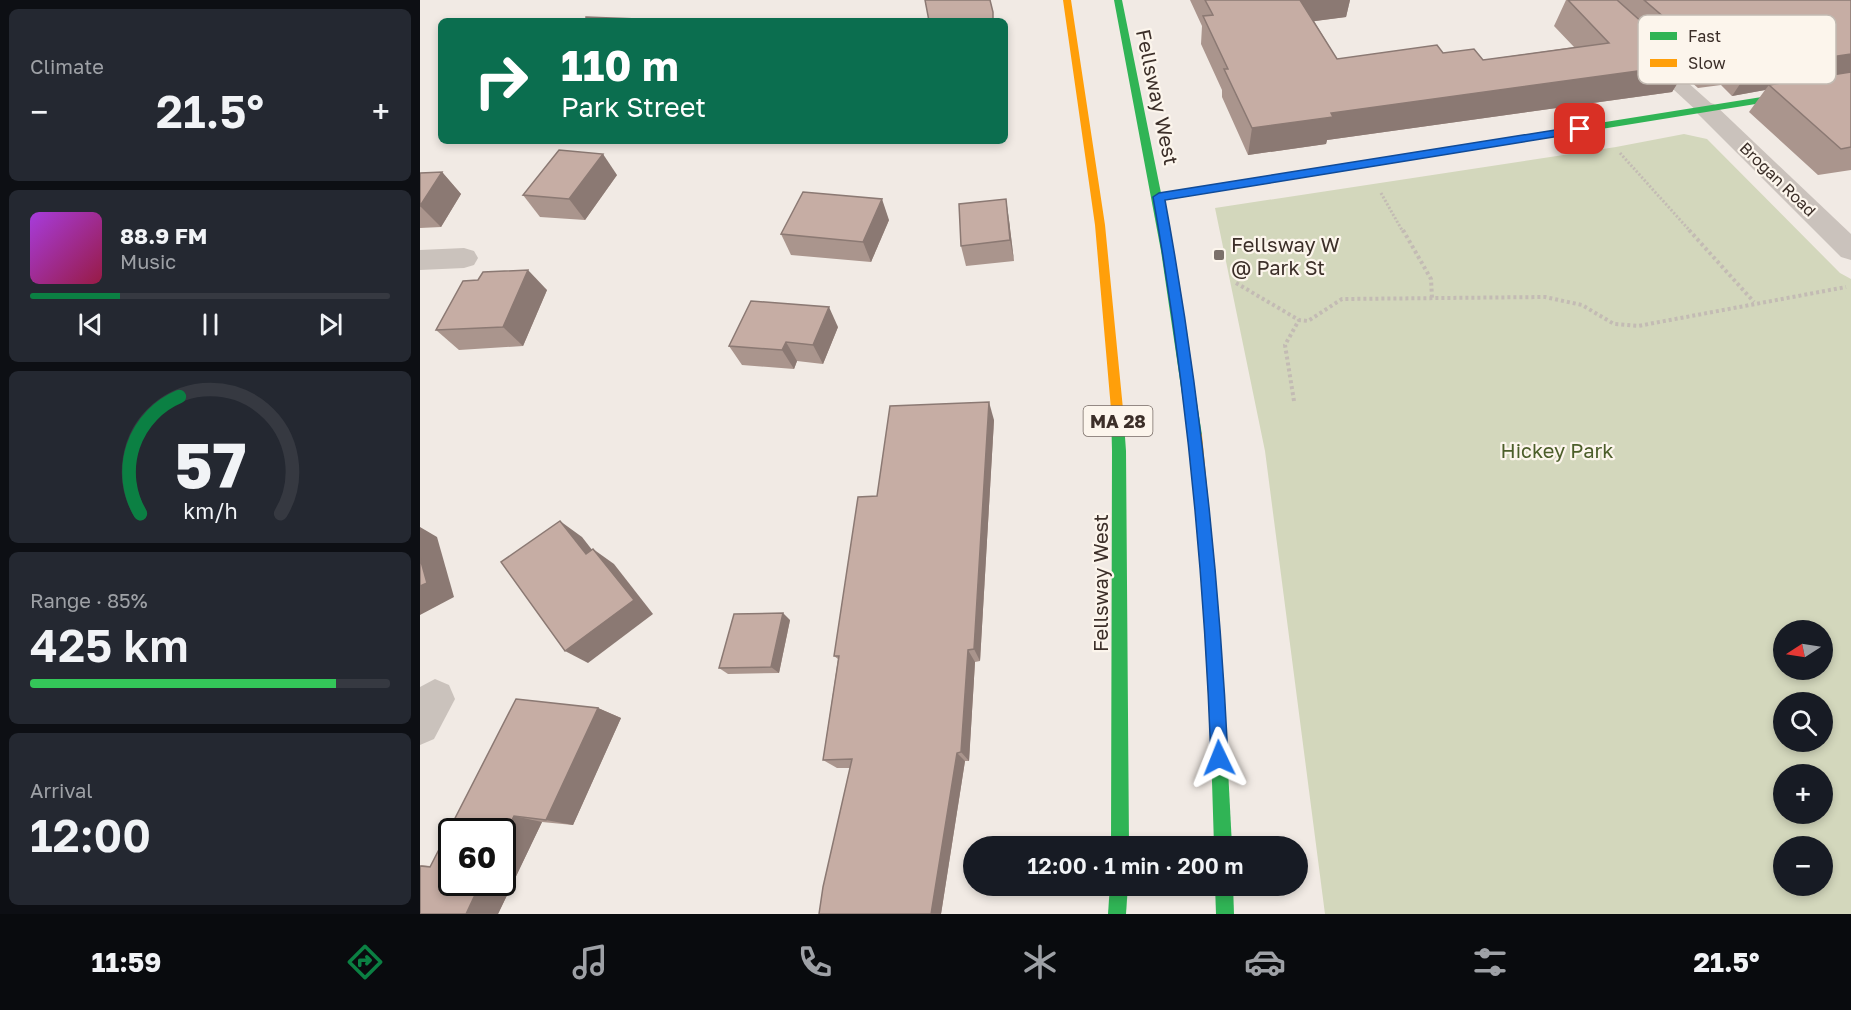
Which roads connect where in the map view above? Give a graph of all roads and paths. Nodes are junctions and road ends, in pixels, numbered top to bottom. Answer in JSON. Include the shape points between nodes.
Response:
{"nodes":[{"id":1,"x":1067,"y":0,"type":"edge"},
{"id":2,"x":1118,"y":0,"type":"edge"},
{"id":3,"x":1679,"y":84,"type":"edge"},
{"id":4,"x":1851,"y":86,"type":"edge"},
{"id":5,"x":1706,"y":108,"type":"junction"},
{"id":6,"x":1617,"y":149,"type":"dead end"},
{"id":7,"x":1379,"y":189,"type":"dead end"},
{"id":8,"x":1159,"y":197,"type":"junction"},
{"id":9,"x":1851,"y":250,"type":"edge"},
{"id":10,"x":464,"y":258,"type":"dead end"},
{"id":11,"x":420,"y":260,"type":"edge"},
{"id":12,"x":1236,"y":283,"type":"dead end"},
{"id":13,"x":1846,"y":287,"type":"dead end"},
{"id":14,"x":1432,"y":298,"type":"junction"},
{"id":15,"x":1754,"y":303,"type":"junction"},
{"id":16,"x":1299,"y":320,"type":"junction"},
{"id":17,"x":1294,"y":401,"type":"dead end"},
{"id":18,"x":1120,"y":836,"type":"edge"},
{"id":19,"x":1223,"y":836,"type":"edge"},
{"id":20,"x":1118,"y":896,"type":"edge"},
{"id":21,"x":1224,"y":896,"type":"edge"},
{"id":22,"x":1117,"y":914,"type":"edge"},
{"id":23,"x":1225,"y":914,"type":"edge"}],
"edges":[{"from":1,"to":18,"type":"main road","name":"Fellsway West","number":"MA 28","via":[[1091,161],[1117,387]]},
{"from":2,"to":8,"type":"main road","name":"Fellsway West"},
{"from":3,"to":5,"type":"lane"},
{"from":4,"to":5,"type":"main road"},
{"from":5,"to":8,"type":"main road"},
{"from":5,"to":9,"type":"street","name":"Brogan Road"},
{"from":6,"to":15,"type":"path"},
{"from":7,"to":14,"type":"path","via":[[1431,279]]},
{"from":8,"to":19,"type":"main road","name":"Fellsway West","via":[[1184,346],[1204,524]]},
{"from":10,"to":11,"type":"street"},
{"from":12,"to":16,"type":"path"},
{"from":13,"to":15,"type":"path"},
{"from":14,"to":15,"type":"path","via":[[1545,297],[1582,305],[1614,324],[1638,326]]},
{"from":14,"to":16,"type":"path","via":[[1342,299],[1308,321]]},
{"from":16,"to":17,"type":"path","via":[[1286,345]]},
{"from":20,"to":22,"type":"main road"},
{"from":21,"to":23,"type":"main road"}]}
